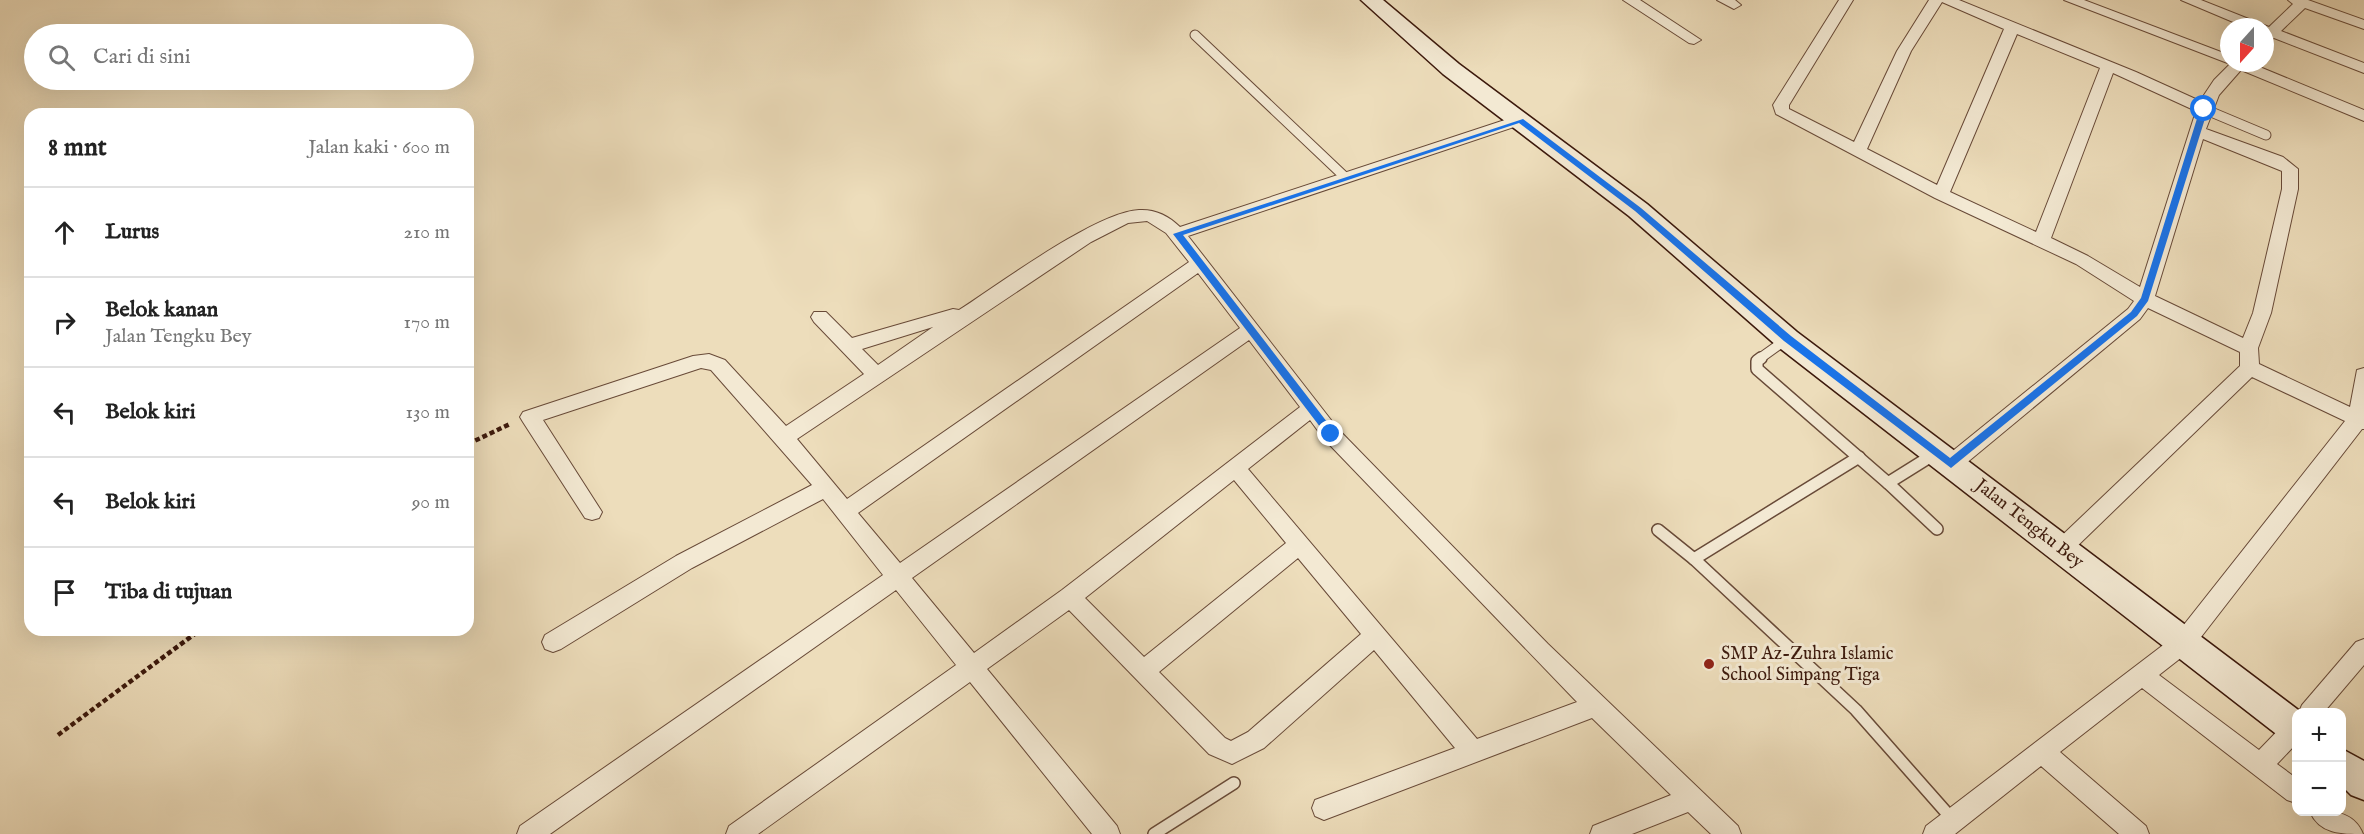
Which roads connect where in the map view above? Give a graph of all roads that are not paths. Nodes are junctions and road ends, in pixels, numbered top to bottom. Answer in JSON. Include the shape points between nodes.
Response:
{"nodes":[{"id":1,"x":1371,"y":0,"type":"edge"},
{"id":2,"x":1630,"y":0,"type":"edge"},
{"id":3,"x":1846,"y":0,"type":"edge"},
{"id":4,"x":1936,"y":0,"type":"edge"},
{"id":5,"x":1947,"y":0,"type":"edge"},
{"id":6,"x":2071,"y":0,"type":"edge"},
{"id":7,"x":2188,"y":0,"type":"edge"},
{"id":8,"x":2299,"y":1,"type":"edge"},
{"id":9,"x":2231,"y":18,"type":"edge"},
{"id":10,"x":2274,"y":24,"type":"edge"},
{"id":11,"x":2364,"y":25,"type":"edge"},
{"id":12,"x":2012,"y":28,"type":"junction"},
{"id":13,"x":1195,"y":35,"type":"dead end"},
{"id":14,"x":2274,"y":35,"type":"edge"},
{"id":15,"x":1694,"y":40,"type":"dead end"},
{"id":16,"x":2220,"y":57,"type":"edge"},
{"id":17,"x":2108,"y":67,"type":"junction"},
{"id":18,"x":2364,"y":68,"type":"edge"},
{"id":19,"x":2227,"y":72,"type":"edge"},
{"id":20,"x":2259,"y":72,"type":"edge"},
{"id":21,"x":2204,"y":109,"type":"junction"},
{"id":22,"x":2364,"y":116,"type":"edge"},
{"id":23,"x":1520,"y":120,"type":"junction"},
{"id":24,"x":2199,"y":132,"type":"junction"},
{"id":25,"x":2266,"y":135,"type":"dead end"},
{"id":26,"x":1859,"y":150,"type":"junction"},
{"id":27,"x":1346,"y":178,"type":"junction"},
{"id":28,"x":1941,"y":194,"type":"junction"},
{"id":29,"x":1177,"y":234,"type":"junction"},
{"id":30,"x":2041,"y":241,"type":"junction"},
{"id":31,"x":1200,"y":263,"type":"junction"},
{"id":32,"x":2145,"y":299,"type":"junction"},
{"id":33,"x":970,"y":310,"type":"junction"},
{"id":34,"x":820,"y":317,"type":"dead end"},
{"id":35,"x":1252,"y":329,"type":"junction"},
{"id":36,"x":1787,"y":339,"type":"junction"},
{"id":37,"x":849,"y":346,"type":"junction"},
{"id":38,"x":2250,"y":358,"type":"junction"},
{"id":39,"x":877,"y":375,"type":"junction"},
{"id":40,"x":2364,"y":375,"type":"edge"},
{"id":41,"x":1312,"y":408,"type":"junction"},
{"id":42,"x":2361,"y":421,"type":"edge"},
{"id":43,"x":784,"y":437,"type":"junction"},
{"id":44,"x":1858,"y":457,"type":"junction"},
{"id":45,"x":1943,"y":458,"type":"junction"},
{"id":46,"x":1236,"y":468,"type":"junction"},
{"id":47,"x":1888,"y":483,"type":"junction"},
{"id":48,"x":825,"y":488,"type":"junction"},
{"id":49,"x":592,"y":512,"type":"dead end"},
{"id":50,"x":844,"y":512,"type":"junction"},
{"id":51,"x":1937,"y":529,"type":"dead end"},
{"id":52,"x":1658,"y":530,"type":"dead end"},
{"id":53,"x":1300,"y":544,"type":"junction"},
{"id":54,"x":2061,"y":549,"type":"junction"},
{"id":55,"x":1694,"y":559,"type":"junction"},
{"id":56,"x":898,"y":579,"type":"junction"},
{"id":57,"x":1070,"y":597,"type":"junction"},
{"id":58,"x":1376,"y":635,"type":"junction"},
{"id":59,"x":553,"y":642,"type":"dead end"},
{"id":60,"x":2183,"y":643,"type":"junction"},
{"id":61,"x":2364,"y":649,"type":"edge"},
{"id":62,"x":970,"y":666,"type":"junction"},
{"id":63,"x":1144,"y":670,"type":"junction"},
{"id":64,"x":2142,"y":675,"type":"junction"},
{"id":65,"x":1595,"y":706,"type":"junction"},
{"id":66,"x":2313,"y":708,"type":"edge"},
{"id":67,"x":2292,"y":726,"type":"edge"},
{"id":68,"x":2292,"y":733,"type":"edge"},
{"id":69,"x":2042,"y":752,"type":"junction"},
{"id":70,"x":1474,"y":753,"type":"junction"},
{"id":71,"x":2260,"y":765,"type":"junction"},
{"id":72,"x":2346,"y":768,"type":"edge"},
{"id":73,"x":1234,"y":783,"type":"dead end"},
{"id":74,"x":2364,"y":783,"type":"edge"},
{"id":75,"x":2292,"y":789,"type":"edge"},
{"id":76,"x":1691,"y":799,"type":"junction"},
{"id":77,"x":1324,"y":808,"type":"dead end"},
{"id":78,"x":2327,"y":816,"type":"edge"},
{"id":79,"x":1953,"y":820,"type":"junction"},
{"id":80,"x":529,"y":834,"type":"edge"},
{"id":81,"x":738,"y":834,"type":"edge"},
{"id":82,"x":1108,"y":834,"type":"edge"},
{"id":83,"x":1154,"y":834,"type":"edge"},
{"id":84,"x":1602,"y":834,"type":"edge"},
{"id":85,"x":1729,"y":834,"type":"edge"},
{"id":86,"x":1935,"y":834,"type":"edge"},
{"id":87,"x":2137,"y":834,"type":"edge"},
{"id":88,"x":2352,"y":834,"type":"edge"}],
"edges":[{"from":1,"to":23,"type":"main road","name":"Jalan Tengku Bey","via":[[1451,69]]},
{"from":2,"to":15,"type":"street"},
{"from":3,"to":26,"type":"street","via":[[1780,108]]},
{"from":4,"to":26,"type":"street","via":[[1904,51]]},
{"from":5,"to":12,"type":"street"},
{"from":6,"to":16,"type":"street"},
{"from":7,"to":9,"type":"street"},
{"from":8,"to":10,"type":"street"},
{"from":8,"to":11,"type":"street"},
{"from":12,"to":17,"type":"street"},
{"from":12,"to":28,"type":"street"},
{"from":13,"to":27,"type":"lane"},
{"from":14,"to":18,"type":"street"},
{"from":17,"to":21,"type":"street"},
{"from":17,"to":30,"type":"street"},
{"from":19,"to":21,"type":"street"},
{"from":20,"to":22,"type":"street"},
{"from":21,"to":24,"type":"street"},
{"from":21,"to":25,"type":"lane"},
{"from":23,"to":27,"type":"street"},
{"from":23,"to":36,"type":"main road","name":"Jalan Tengku Bey","via":[[1638,210]]},
{"from":24,"to":32,"type":"street"},
{"from":24,"to":38,"type":"street","via":[[2290,169],[2279,243]]},
{"from":26,"to":28,"type":"street"},
{"from":27,"to":29,"type":"street"},
{"from":28,"to":30,"type":"street"},
{"from":29,"to":31,"type":"street"},
{"from":29,"to":33,"type":"street","via":[[1165,221],[1132,216]]},
{"from":30,"to":32,"type":"street","via":[[2082,260]]},
{"from":31,"to":35,"type":"street"},
{"from":31,"to":50,"type":"street"},
{"from":32,"to":38,"type":"street","via":[[2203,328]]},
{"from":32,"to":45,"type":"street","via":[[2134,314]]},
{"from":33,"to":37,"type":"street"},
{"from":33,"to":39,"type":"street"},
{"from":34,"to":37,"type":"street"},
{"from":35,"to":41,"type":"street"},
{"from":35,"to":56,"type":"street"},
{"from":36,"to":44,"type":"lane","via":[[1757,361],[1757,369]]},
{"from":36,"to":45,"type":"main road","name":"Jalan Tengku Bey"},
{"from":37,"to":39,"type":"street"},
{"from":38,"to":42,"type":"street"},
{"from":38,"to":54,"type":"street"},
{"from":39,"to":43,"type":"street"},
{"from":40,"to":42,"type":"street"},
{"from":41,"to":46,"type":"street"},
{"from":41,"to":65,"type":"street","via":[[1331,434],[1401,508]]},
{"from":42,"to":60,"type":"street"},
{"from":43,"to":48,"type":"street"},
{"from":43,"to":49,"type":"street","via":[[726,372],[709,360],[530,417]]},
{"from":44,"to":47,"type":"lane"},
{"from":44,"to":55,"type":"lane"},
{"from":45,"to":47,"type":"lane"},
{"from":45,"to":54,"type":"main road","name":"Jalan Tengku Bey"},
{"from":46,"to":53,"type":"street"},
{"from":46,"to":57,"type":"street"},
{"from":47,"to":51,"type":"lane"},
{"from":48,"to":50,"type":"street"},
{"from":48,"to":59,"type":"street","via":[[684,562]]},
{"from":50,"to":56,"type":"street"},
{"from":52,"to":55,"type":"lane"},
{"from":53,"to":58,"type":"street"},
{"from":53,"to":63,"type":"street"},
{"from":54,"to":60,"type":"main road","name":"Jalan Tengku Bey"},
{"from":55,"to":79,"type":"lane","via":[[1856,711]]},
{"from":56,"to":62,"type":"street"},
{"from":56,"to":80,"type":"street"},
{"from":57,"to":62,"type":"street"},
{"from":57,"to":63,"type":"street"},
{"from":58,"to":63,"type":"street","via":[[1256,740],[1232,753],[1217,746]]},
{"from":58,"to":70,"type":"street"},
{"from":60,"to":64,"type":"street"},
{"from":60,"to":67,"type":"main road","name":"Jalan Tengku Bey"},
{"from":61,"to":66,"type":"street"},
{"from":62,"to":81,"type":"street"},
{"from":62,"to":82,"type":"street"},
{"from":64,"to":69,"type":"street"},
{"from":64,"to":71,"type":"street"},
{"from":65,"to":70,"type":"street"},
{"from":65,"to":76,"type":"street"},
{"from":68,"to":71,"type":"street"},
{"from":69,"to":79,"type":"street"},
{"from":69,"to":87,"type":"street"},
{"from":70,"to":77,"type":"street"},
{"from":71,"to":75,"type":"street"},
{"from":72,"to":74,"type":"main road"},
{"from":73,"to":83,"type":"lane"},
{"from":76,"to":84,"type":"street"},
{"from":76,"to":85,"type":"street"},
{"from":78,"to":88,"type":"street"},
{"from":79,"to":86,"type":"street"}]}
